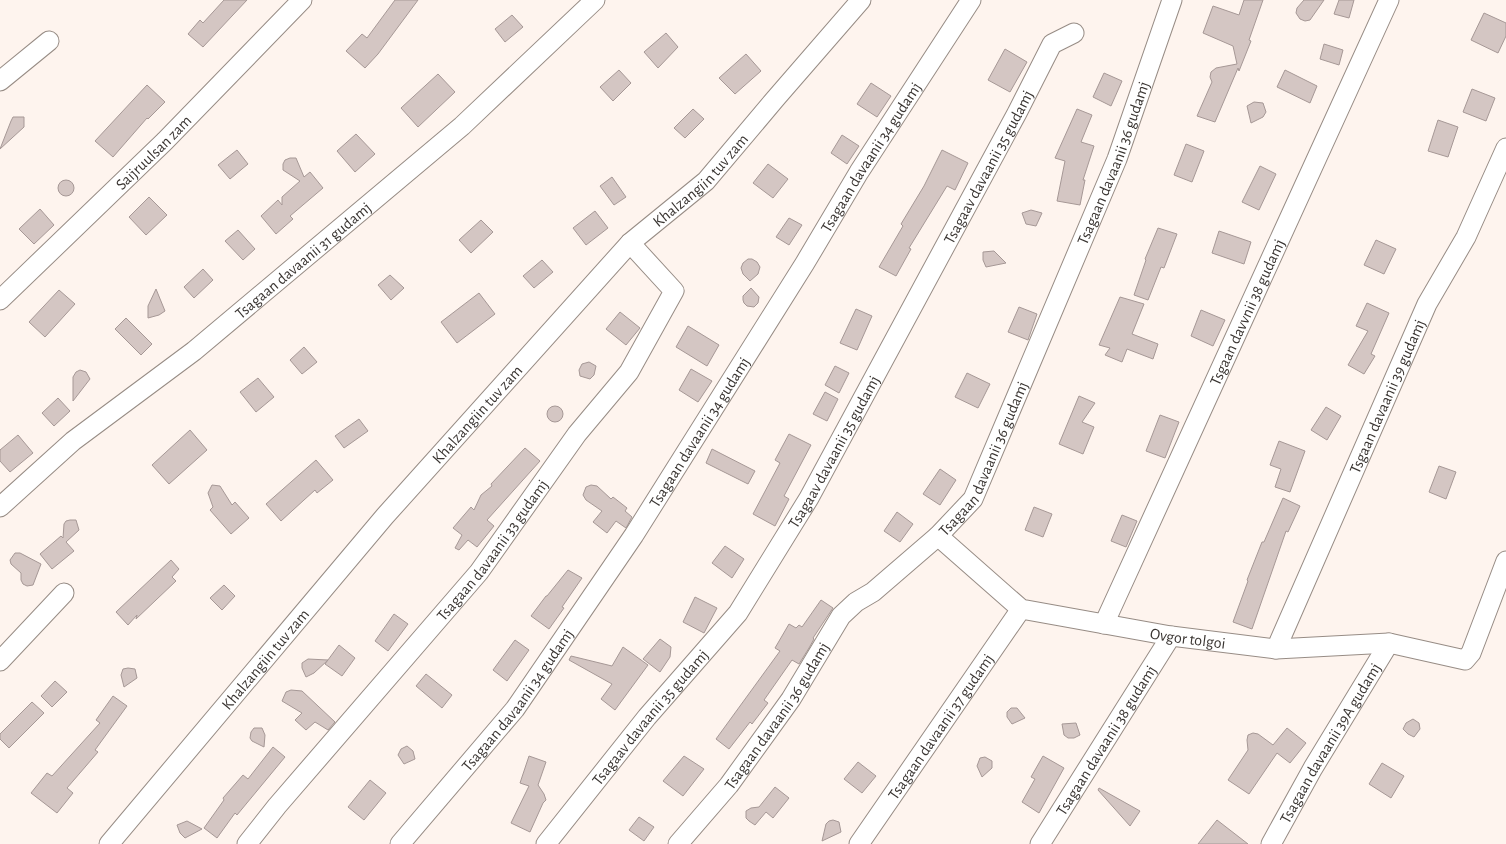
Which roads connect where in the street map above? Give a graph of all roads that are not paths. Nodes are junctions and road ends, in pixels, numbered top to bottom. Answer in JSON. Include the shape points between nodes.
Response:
{"nodes":[{"id":1,"x":302,"y":0,"type":"edge"},
{"id":2,"x":595,"y":0,"type":"edge"},
{"id":3,"x":861,"y":0,"type":"edge"},
{"id":4,"x":971,"y":0,"type":"edge"},
{"id":5,"x":1172,"y":0,"type":"edge"},
{"id":6,"x":1389,"y":0,"type":"edge"},
{"id":7,"x":1074,"y":33,"type":"dead end"},
{"id":8,"x":49,"y":41,"type":"dead end"},
{"id":9,"x":0,"y":81,"type":"edge"},
{"id":10,"x":1506,"y":148,"type":"edge"},
{"id":11,"x":630,"y":243,"type":"junction"},
{"id":12,"x":0,"y":300,"type":"edge"},
{"id":13,"x":0,"y":507,"type":"edge"},
{"id":14,"x":938,"y":536,"type":"junction"},
{"id":15,"x":1506,"y":561,"type":"edge"},
{"id":16,"x":64,"y":593,"type":"dead end"},
{"id":17,"x":1021,"y":609,"type":"junction"},
{"id":18,"x":1104,"y":624,"type":"junction"},
{"id":19,"x":1171,"y":636,"type":"junction"},
{"id":20,"x":1389,"y":643,"type":"junction"},
{"id":21,"x":1276,"y":649,"type":"junction"},
{"id":22,"x":0,"y":661,"type":"edge"},
{"id":23,"x":109,"y":844,"type":"edge"},
{"id":24,"x":247,"y":844,"type":"edge"},
{"id":25,"x":400,"y":844,"type":"edge"},
{"id":26,"x":546,"y":844,"type":"edge"},
{"id":27,"x":678,"y":844,"type":"edge"},
{"id":28,"x":858,"y":844,"type":"edge"},
{"id":29,"x":1040,"y":844,"type":"edge"},
{"id":30,"x":1271,"y":844,"type":"edge"}],
"edges":[{"from":1,"to":12,"type":"street","name":"Saijruulsan zam","via":[[165,141]]},
{"from":2,"to":13,"type":"street","name":"Tsagaan davaanii 31 gudamj","via":[[462,126],[194,351],[73,441]]},
{"from":3,"to":11,"type":"street","name":"Khalzangiin tuv zam","via":[[706,181]]},
{"from":4,"to":25,"type":"street","name":"Tsagaan davaanii 34 gudamj","via":[[859,172],[806,263],[634,535],[515,709]]},
{"from":5,"to":14,"type":"street","name":"Tsagaan davaanii 36 gudamj","via":[[1117,159],[972,499]]},
{"from":6,"to":18,"type":"street","name":"Tsgaan davvnii 38 gudamj"},
{"from":7,"to":26,"type":"street","name":"Tsagaav davaanii 35 gudamj","via":[[1052,44],[809,498],[738,613],[647,717]]},
{"from":8,"to":9,"type":"street"},
{"from":10,"to":21,"type":"street","name":"Tsgaan davaanii 39 gudamj","via":[[1466,237],[1427,304]]},
{"from":11,"to":23,"type":"street","name":"Khalzangiin tuv zam","via":[[385,516]]},
{"from":11,"to":24,"type":"street","name":"Tsagaan davaanii 33 gudamj","via":[[674,291],[629,372],[577,434],[479,572]]},
{"from":14,"to":17,"type":"street"},
{"from":14,"to":27,"type":"street","name":"Tsagaan davaanii 36 gudamj","via":[[841,616],[791,699],[729,784]]},
{"from":15,"to":20,"type":"street","name":"Ovgor tolgoi","via":[[1471,653],[1465,660]]},
{"from":16,"to":22,"type":"street"},
{"from":17,"to":18,"type":"street","name":"Ovgor tolgoi"},
{"from":17,"to":28,"type":"street","name":"Tsagaan davaanii 37 gudamj"},
{"from":18,"to":19,"type":"street","name":"Ovgor tolgoi"},
{"from":19,"to":21,"type":"street","name":"Ovgor tolgoi"},
{"from":19,"to":29,"type":"street","name":"Tsagaan davaanii 38 gudamj"},
{"from":20,"to":21,"type":"street","name":"Ovgor tolgoi"},
{"from":20,"to":30,"type":"street","name":"Tsagaan davaanii 39A gudamj","via":[[1313,768]]}]}
